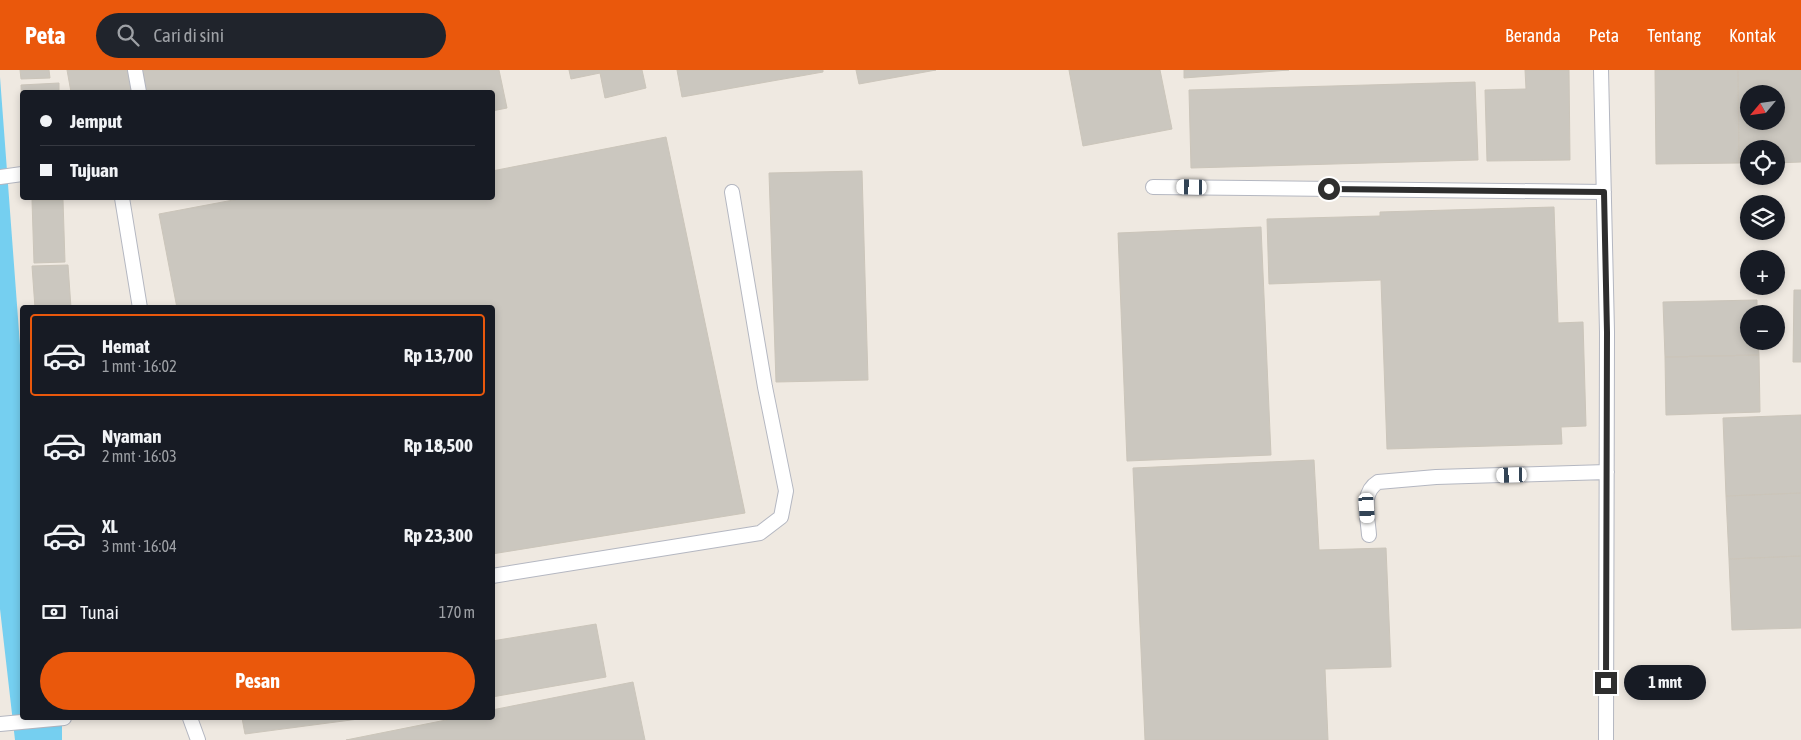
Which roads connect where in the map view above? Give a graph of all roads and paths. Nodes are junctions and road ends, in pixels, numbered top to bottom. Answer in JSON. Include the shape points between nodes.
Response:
{"nodes":[{"id":1,"x":135,"y":70,"type":"edge"},
{"id":2,"x":1600,"y":70,"type":"edge"},
{"id":3,"x":139,"y":90,"type":"edge"},
{"id":4,"x":20,"y":174,"type":"edge"},
{"id":5,"x":0,"y":177,"type":"edge"},
{"id":6,"x":1153,"y":187,"type":"dead end"},
{"id":7,"x":732,"y":192,"type":"dead end"},
{"id":8,"x":1604,"y":192,"type":"junction"},
{"id":9,"x":122,"y":200,"type":"edge"},
{"id":10,"x":140,"y":305,"type":"edge"},
{"id":11,"x":1607,"y":472,"type":"junction"},
{"id":12,"x":1369,"y":535,"type":"dead end"},
{"id":13,"x":495,"y":576,"type":"edge"},
{"id":14,"x":43,"y":720,"type":"edge"},
{"id":15,"x":191,"y":720,"type":"edge"},
{"id":16,"x":6,"y":724,"type":"edge"},
{"id":17,"x":198,"y":740,"type":"edge"},
{"id":18,"x":1606,"y":740,"type":"edge"}],
"edges":[{"from":1,"to":3,"type":"lane"},
{"from":2,"to":8,"type":"lane"},
{"from":4,"to":5,"type":"lane"},
{"from":6,"to":8,"type":"lane"},
{"from":7,"to":13,"type":"lane","via":[[786,491],[781,517],[760,534]]},
{"from":8,"to":11,"type":"lane"},
{"from":9,"to":10,"type":"lane"},
{"from":11,"to":12,"type":"lane","via":[[1378,482],[1370,486],[1366,495]]},
{"from":11,"to":18,"type":"lane"},
{"from":14,"to":16,"type":"lane"},
{"from":15,"to":17,"type":"lane"}]}
